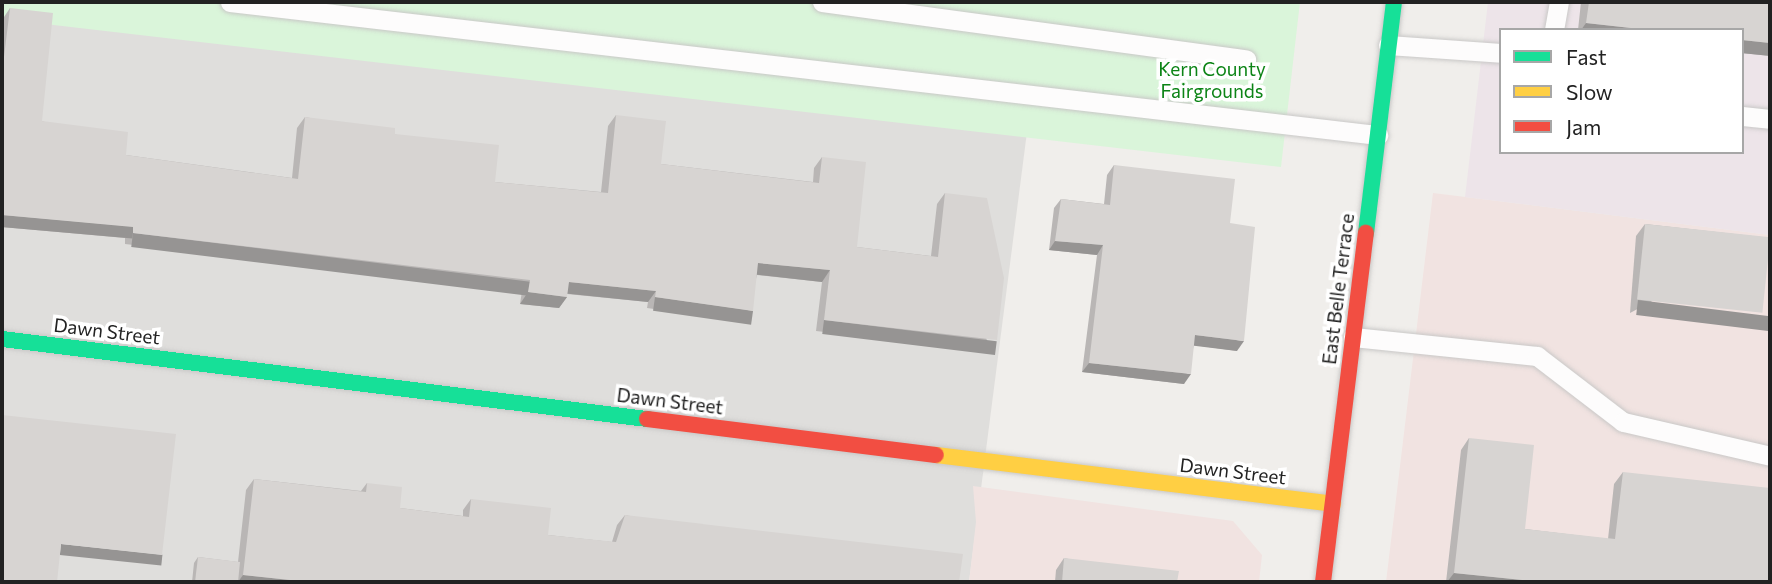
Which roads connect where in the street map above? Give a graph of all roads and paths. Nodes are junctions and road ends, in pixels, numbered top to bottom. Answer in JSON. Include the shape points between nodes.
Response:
{"nodes":[{"id":1,"x":230,"y":2,"type":"edge"},
{"id":2,"x":822,"y":2,"type":"edge"},
{"id":3,"x":1394,"y":2,"type":"edge"},
{"id":4,"x":1559,"y":2,"type":"edge"},
{"id":5,"x":1553,"y":28,"type":"edge"},
{"id":6,"x":1388,"y":45,"type":"junction"},
{"id":7,"x":1499,"y":53,"type":"edge"},
{"id":8,"x":1246,"y":59,"type":"dead end"},
{"id":9,"x":1744,"y":116,"type":"edge"},
{"id":10,"x":1770,"y":119,"type":"edge"},
{"id":11,"x":1378,"y":135,"type":"junction"},
{"id":12,"x":1353,"y":337,"type":"junction"},
{"id":13,"x":2,"y":339,"type":"edge"},
{"id":14,"x":1770,"y":456,"type":"edge"},
{"id":15,"x":1333,"y":505,"type":"junction"},
{"id":16,"x":1323,"y":582,"type":"edge"}],
"edges":[{"from":1,"to":11,"type":"lane"},
{"from":2,"to":8,"type":"lane"},
{"from":3,"to":6,"type":"street","name":"East Belle Terrace"},
{"from":4,"to":5,"type":"lane"},
{"from":6,"to":7,"type":"lane"},
{"from":6,"to":11,"type":"street","name":"East Belle Terrace"},
{"from":9,"to":10,"type":"lane"},
{"from":11,"to":12,"type":"street","name":"East Belle Terrace"},
{"from":12,"to":14,"type":"lane","via":[[1537,356],[1623,422]]},
{"from":12,"to":15,"type":"street","name":"East Belle Terrace"},
{"from":13,"to":15,"type":"street","name":"Dawn Street"},
{"from":15,"to":16,"type":"street","name":"East Belle Terrace"}]}
